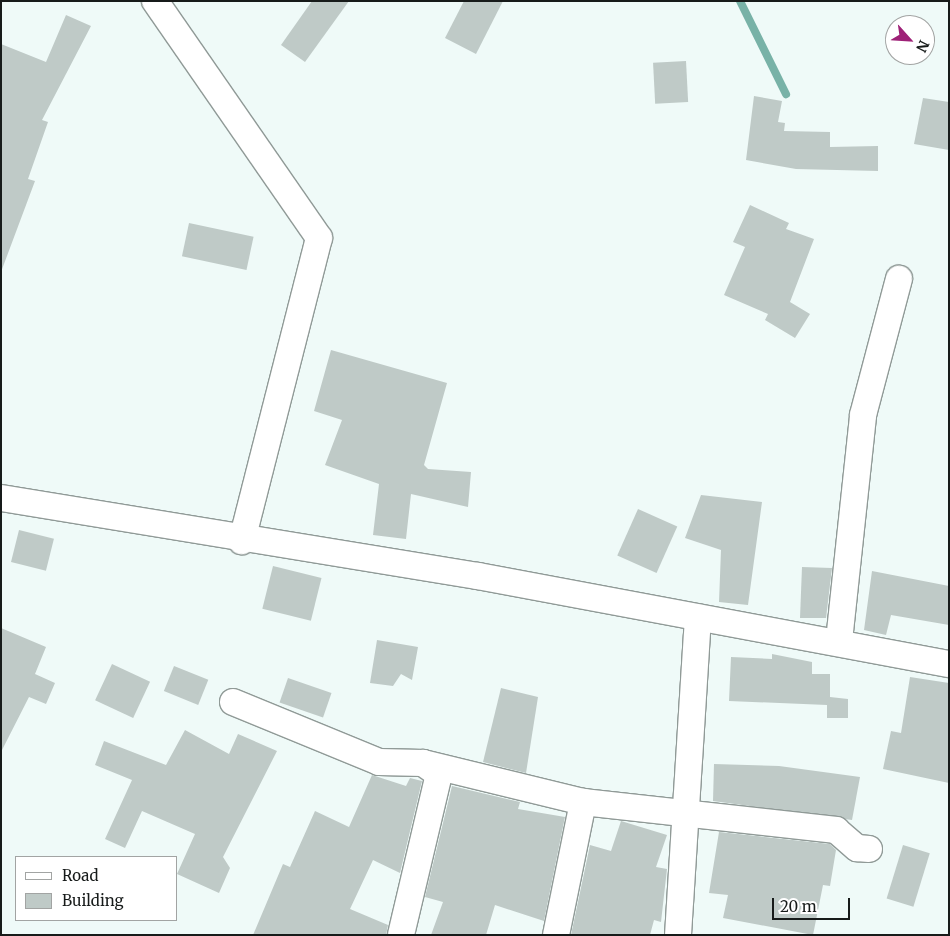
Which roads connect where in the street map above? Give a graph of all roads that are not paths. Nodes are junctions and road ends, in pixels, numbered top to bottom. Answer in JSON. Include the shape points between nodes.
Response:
{"nodes":[{"id":1,"x":155,"y":1,"type":"edge"},
{"id":2,"x":899,"y":279,"type":"dead end"},
{"id":3,"x":1,"y":498,"type":"edge"},
{"id":4,"x":242,"y":541,"type":"junction"},
{"id":5,"x":698,"y":618,"type":"junction"},
{"id":6,"x":839,"y":641,"type":"junction"},
{"id":7,"x":949,"y":664,"type":"edge"},
{"id":8,"x":233,"y":702,"type":"dead end"},
{"id":9,"x":423,"y":763,"type":"junction"},
{"id":10,"x":583,"y":802,"type":"junction"},
{"id":11,"x":684,"y":813,"type":"junction"},
{"id":12,"x":870,"y":849,"type":"dead end"},
{"id":13,"x":401,"y":935,"type":"edge"},
{"id":14,"x":556,"y":935,"type":"edge"},
{"id":15,"x":678,"y":935,"type":"edge"}],
"edges":[{"from":1,"to":4,"type":"street","via":[[319,238]]},
{"from":2,"to":6,"type":"street","via":[[863,415]]},
{"from":3,"to":4,"type":"street"},
{"from":4,"to":5,"type":"street","via":[[478,576]]},
{"from":5,"to":6,"type":"street"},
{"from":5,"to":11,"type":"street"},
{"from":6,"to":7,"type":"street"},
{"from":8,"to":9,"type":"street","via":[[380,762]]},
{"from":9,"to":10,"type":"street"},
{"from":9,"to":13,"type":"street","via":[[439,774]]},
{"from":10,"to":11,"type":"street"},
{"from":10,"to":14,"type":"street"},
{"from":11,"to":12,"type":"street","via":[[836,830],[857,848]]},
{"from":11,"to":15,"type":"street"}]}
